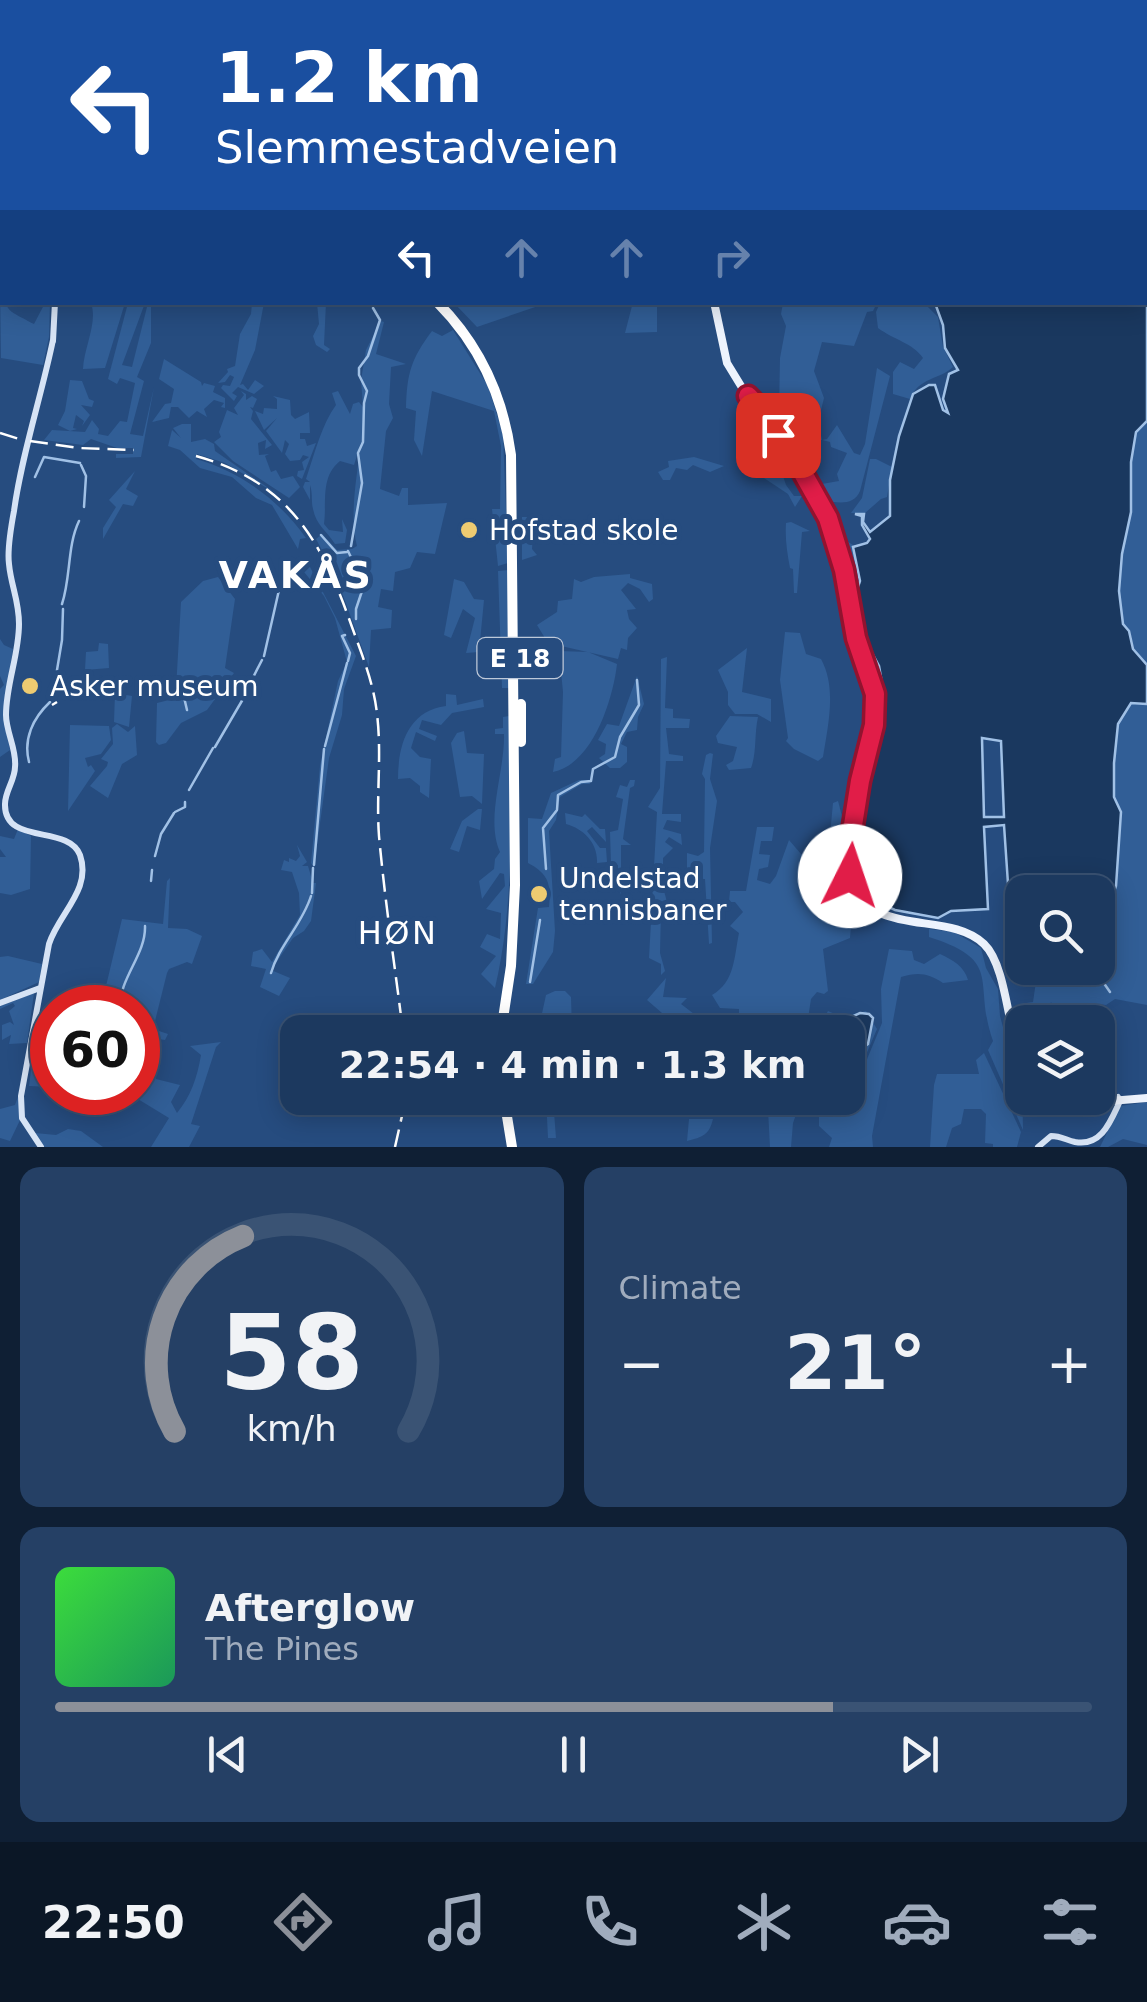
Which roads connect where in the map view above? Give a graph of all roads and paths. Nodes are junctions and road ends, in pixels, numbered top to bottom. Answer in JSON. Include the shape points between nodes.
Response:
{"nodes":[{"id":1,"x":54,"y":305,"type":"edge"},
{"id":2,"x":439,"y":305,"type":"edge"},
{"id":3,"x":448,"y":305,"type":"edge"},
{"id":4,"x":715,"y":305,"type":"edge"},
{"id":5,"x":41,"y":985,"type":"edge"},
{"id":6,"x":30,"y":992,"type":"edge"},
{"id":7,"x":0,"y":1003,"type":"edge"},
{"id":8,"x":1006,"y":1005,"type":"edge"},
{"id":9,"x":506,"y":1015,"type":"edge"},
{"id":10,"x":507,"y":1015,"type":"edge"},
{"id":11,"x":30,"y":1048,"type":"edge"},
{"id":12,"x":1147,"y":1096,"type":"edge"},
{"id":13,"x":1117,"y":1102,"type":"joint"},
{"id":14,"x":504,"y":1115,"type":"edge"},
{"id":15,"x":41,"y":1147,"type":"edge"},
{"id":16,"x":509,"y":1147,"type":"edge"},
{"id":17,"x":1038,"y":1147,"type":"edge"}],
"edges":[{"from":1,"to":5,"type":"main road","via":[[53,340],[28,437],[8,560],[19,625],[6,712],[16,765],[5,808],[22,829],[69,840],[84,874],[50,940]]},
{"from":2,"to":9,"type":"highway","number":"E 18","via":[[487,370],[511,455],[515,885]]},
{"from":3,"to":10,"type":"highway","number":"E 18","via":[[492,366],[517,455],[522,884]]},
{"from":4,"to":8,"type":"main road","via":[[725,358],[783,442],[833,534],[873,683],[876,702],[850,844],[852,883],[887,915],[958,930],[986,946]]},
{"from":6,"to":7,"type":"main road"},
{"from":11,"to":15,"type":"main road","via":[[20,1109]]},
{"from":12,"to":13,"type":"main road"},
{"from":13,"to":17,"type":"main road","via":[[1094,1140],[1051,1136]]},
{"from":14,"to":16,"type":"highway"}]}
